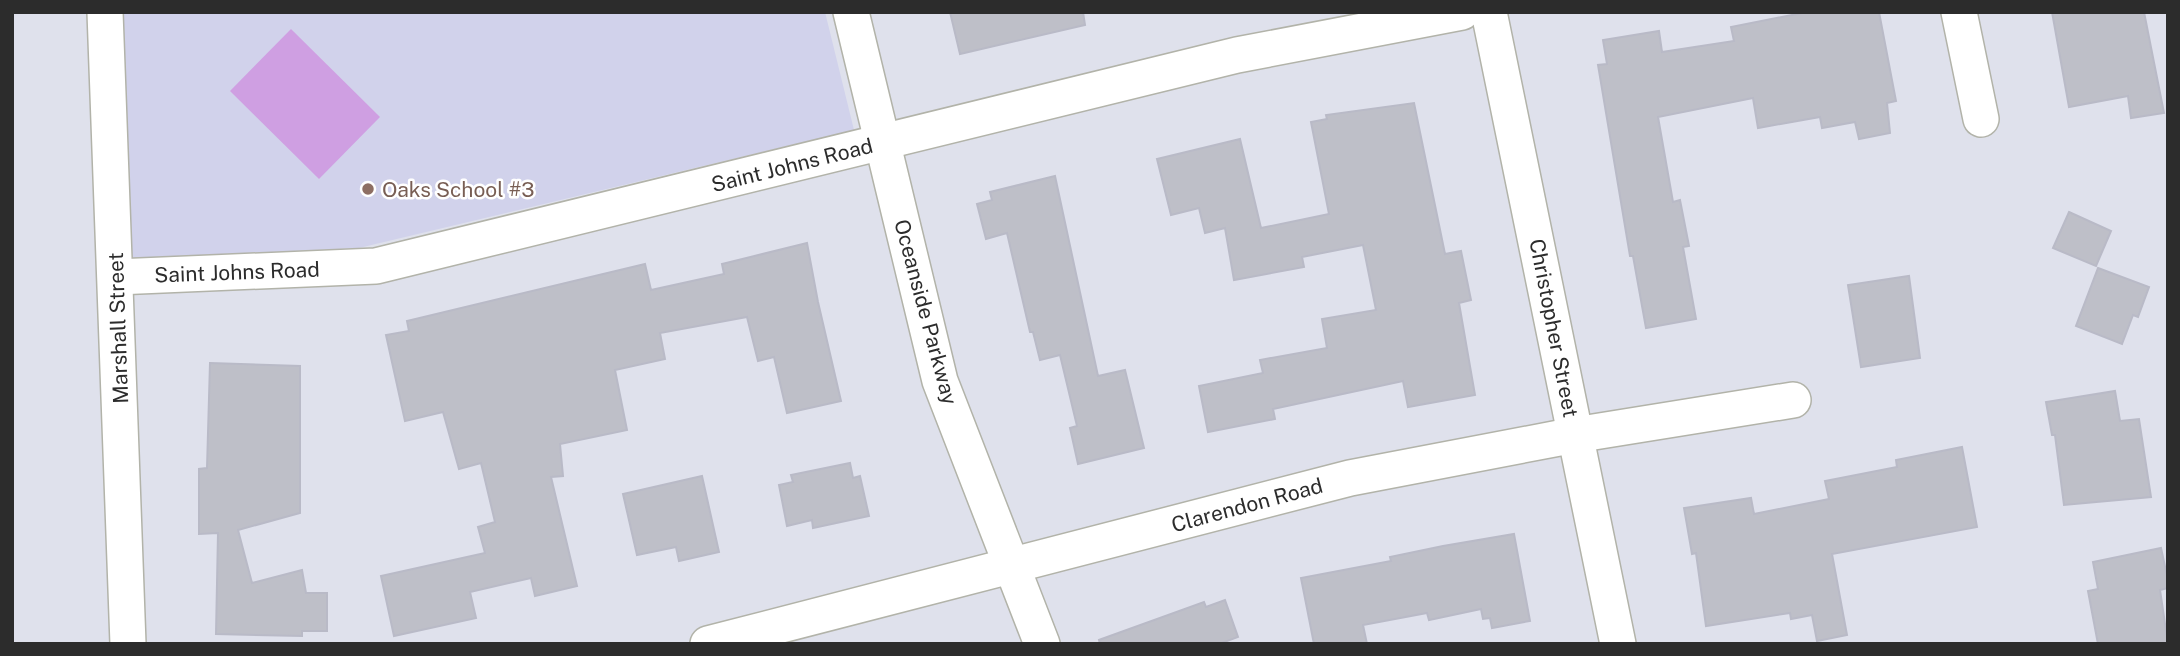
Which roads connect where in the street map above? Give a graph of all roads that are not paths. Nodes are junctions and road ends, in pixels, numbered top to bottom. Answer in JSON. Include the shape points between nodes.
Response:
{"nodes":[{"id":1,"x":105,"y":12,"type":"edge"},
{"id":2,"x":851,"y":12,"type":"edge"},
{"id":3,"x":1462,"y":12,"type":"edge"},
{"id":4,"x":1489,"y":12,"type":"edge"},
{"id":5,"x":1959,"y":12,"type":"edge"},
{"id":6,"x":1980,"y":119,"type":"dead end"},
{"id":7,"x":883,"y":143,"type":"junction"},
{"id":8,"x":116,"y":277,"type":"junction"},
{"id":9,"x":1793,"y":400,"type":"dead end"},
{"id":10,"x":1575,"y":435,"type":"junction"},
{"id":11,"x":1011,"y":566,"type":"junction"},
{"id":12,"x":128,"y":644,"type":"edge"},
{"id":13,"x":708,"y":644,"type":"edge"},
{"id":14,"x":1042,"y":644,"type":"edge"},
{"id":15,"x":1618,"y":644,"type":"edge"}],
"edges":[{"from":1,"to":8,"type":"street","name":"Marshall Street"},
{"from":2,"to":7,"type":"street","name":"Oceanside Parkway"},
{"from":3,"to":7,"type":"street","name":"Saint Johns Road","via":[[1237,55]]},
{"from":4,"to":10,"type":"street","name":"Christopher Street"},
{"from":5,"to":6,"type":"street"},
{"from":7,"to":8,"type":"street","name":"Saint Johns Road","via":[[376,266]]},
{"from":7,"to":11,"type":"street","name":"Oceanside Parkway","via":[[940,381]]},
{"from":8,"to":12,"type":"street","name":"Marshall Street"},
{"from":9,"to":10,"type":"street","name":"Clarendon Road"},
{"from":10,"to":11,"type":"street","name":"Clarendon Road","via":[[1350,478]]},
{"from":10,"to":15,"type":"street","name":"Christopher Street"},
{"from":11,"to":13,"type":"street","name":"Clarendon Road"},
{"from":11,"to":14,"type":"street","name":"Oceanside Parkway"}]}
